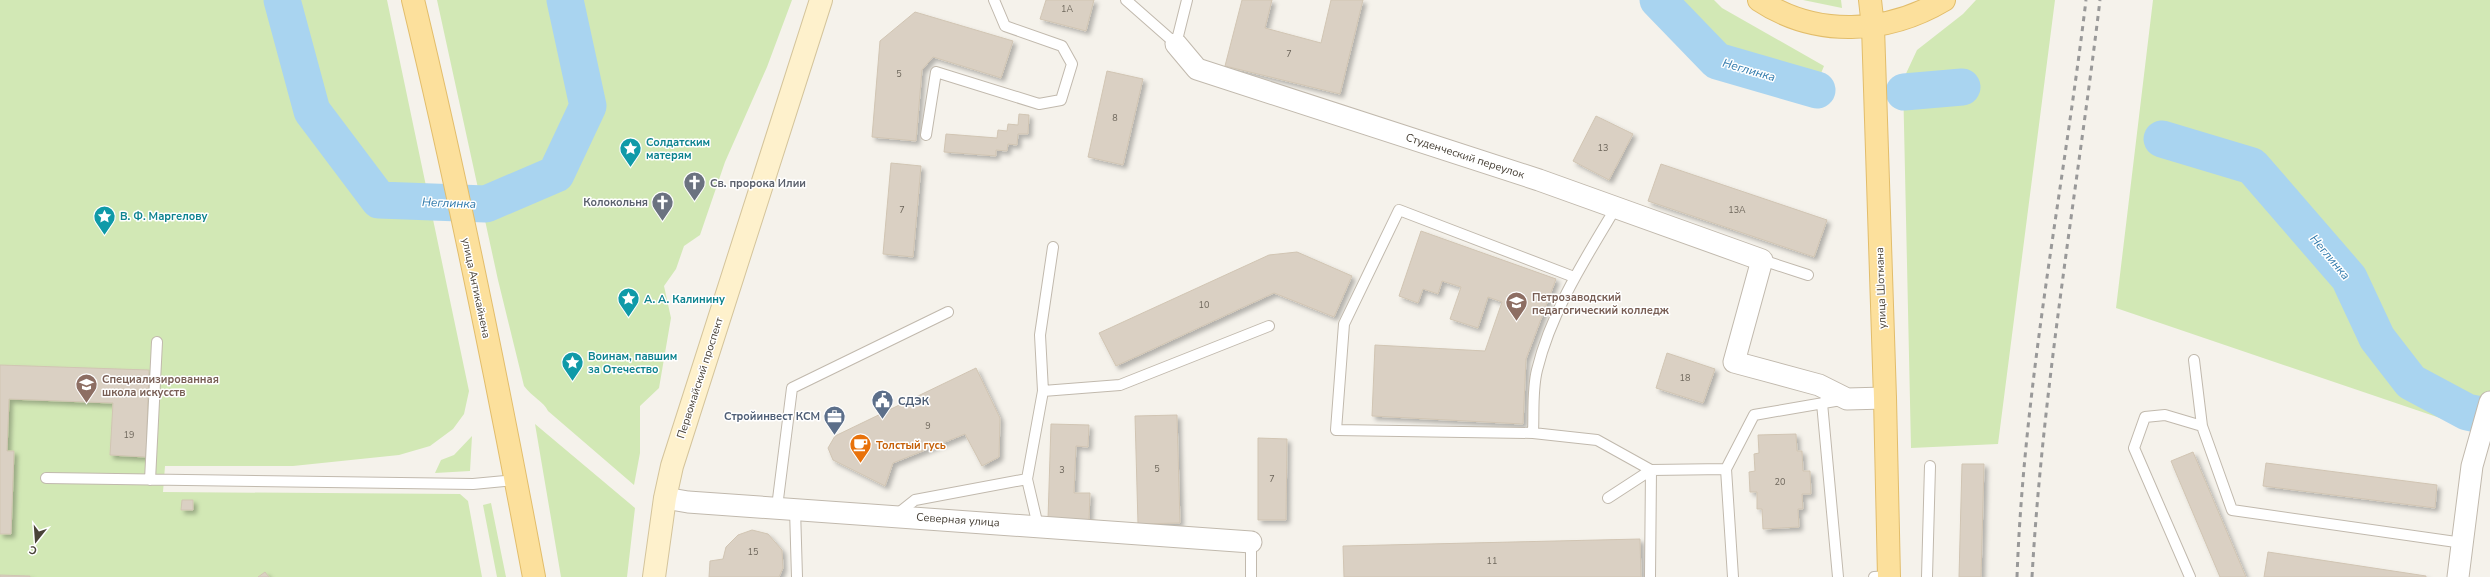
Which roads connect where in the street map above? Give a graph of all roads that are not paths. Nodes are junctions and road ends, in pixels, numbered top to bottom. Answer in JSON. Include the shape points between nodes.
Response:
{"nodes":[{"id":1,"x":412,"y":0,"type":"edge"},
{"id":2,"x":821,"y":0,"type":"edge"},
{"id":3,"x":994,"y":0,"type":"edge"},
{"id":4,"x":1126,"y":0,"type":"edge"},
{"id":5,"x":1188,"y":0,"type":"edge"},
{"id":6,"x":1759,"y":0,"type":"edge"},
{"id":7,"x":1870,"y":0,"type":"edge"},
{"id":8,"x":1944,"y":0,"type":"edge"},
{"id":9,"x":1873,"y":27,"type":"junction"},
{"id":10,"x":1176,"y":44,"type":"junction"},
{"id":11,"x":926,"y":135,"type":"dead end"},
{"id":12,"x":1615,"y":209,"type":"junction"},
{"id":13,"x":1053,"y":247,"type":"dead end"},
{"id":14,"x":1762,"y":260,"type":"junction"},
{"id":15,"x":1808,"y":275,"type":"dead end"},
{"id":16,"x":1574,"y":277,"type":"junction"},
{"id":17,"x":948,"y":312,"type":"dead end"},
{"id":18,"x":1269,"y":326,"type":"dead end"},
{"id":19,"x":157,"y":342,"type":"dead end"},
{"id":20,"x":2194,"y":360,"type":"dead end"},
{"id":21,"x":1043,"y":391,"type":"junction"},
{"id":22,"x":1885,"y":398,"type":"junction"},
{"id":23,"x":1847,"y":399,"type":"junction"},
{"id":24,"x":1822,"y":403,"type":"junction"},
{"id":25,"x":2489,"y":403,"type":"edge"},
{"id":26,"x":2202,"y":426,"type":"junction"},
{"id":27,"x":1533,"y":433,"type":"junction"},
{"id":28,"x":1930,"y":466,"type":"dead end"},
{"id":29,"x":1726,"y":469,"type":"junction"},
{"id":30,"x":1651,"y":470,"type":"junction"},
{"id":31,"x":46,"y":478,"type":"dead end"},
{"id":32,"x":1027,"y":479,"type":"junction"},
{"id":33,"x":150,"y":480,"type":"junction"},
{"id":34,"x":516,"y":480,"type":"junction"},
{"id":35,"x":665,"y":498,"type":"junction"},
{"id":36,"x":1608,"y":498,"type":"dead end"},
{"id":37,"x":786,"y":508,"type":"junction"},
{"id":38,"x":895,"y":516,"type":"junction"},
{"id":39,"x":1038,"y":526,"type":"junction"},
{"id":40,"x":1251,"y":542,"type":"joint"},
{"id":41,"x":2463,"y":543,"type":"junction"},
{"id":42,"x":534,"y":577,"type":"edge"},
{"id":43,"x":654,"y":577,"type":"edge"},
{"id":44,"x":797,"y":577,"type":"edge"},
{"id":45,"x":1251,"y":577,"type":"edge"},
{"id":46,"x":1650,"y":577,"type":"edge"},
{"id":47,"x":1733,"y":577,"type":"edge"},
{"id":48,"x":1838,"y":577,"type":"edge"},
{"id":49,"x":1884,"y":577,"type":"edge"},
{"id":50,"x":1927,"y":577,"type":"edge"},
{"id":51,"x":2190,"y":577,"type":"edge"},
{"id":52,"x":2458,"y":577,"type":"edge"}],
"edges":[{"from":1,"to":34,"type":"main road","name":"улица Антикайнена","via":[[437,100]]},
{"from":2,"to":35,"type":"street","name":"Первомайский проспект","via":[[672,466]]},
{"from":3,"to":11,"type":"lane","via":[[1005,26],[1062,46],[1072,64],[1061,100],[1039,104],[936,72]]},
{"from":4,"to":10,"type":"lane"},
{"from":5,"to":10,"type":"lane"},
{"from":6,"to":9,"type":"main road","via":[[1806,22],[1836,27]]},
{"from":7,"to":9,"type":"main road","name":"улица Шотмана"},
{"from":8,"to":9,"type":"main road","via":[[1927,10]]},
{"from":9,"to":22,"type":"main road","name":"улица Шотмана"},
{"from":10,"to":12,"type":"street","name":"Студенческий переулок","via":[[1197,69],[1532,178]]},
{"from":12,"to":14,"type":"street","name":"Студенческий переулок"},
{"from":12,"to":16,"type":"lane"},
{"from":13,"to":21,"type":"lane","via":[[1040,335]]},
{"from":14,"to":15,"type":"lane"},
{"from":14,"to":23,"type":"street","via":[[1734,362],[1819,385]]},
{"from":16,"to":27,"type":"lane","via":[[1537,370]]},
{"from":16,"to":27,"type":"lane","via":[[1399,210],[1344,324],[1336,430]]},
{"from":17,"to":37,"type":"lane","via":[[792,388]]},
{"from":18,"to":21,"type":"lane","via":[[1120,385]]},
{"from":19,"to":33,"type":"lane"},
{"from":20,"to":26,"type":"lane"},
{"from":21,"to":32,"type":"lane"},
{"from":22,"to":23,"type":"street"},
{"from":22,"to":49,"type":"main road","name":"улица Шотмана"},
{"from":23,"to":24,"type":"lane"},
{"from":24,"to":29,"type":"lane","via":[[1754,414]]},
{"from":24,"to":48,"type":"lane"},
{"from":25,"to":41,"type":"street","via":[[2472,466]]},
{"from":26,"to":41,"type":"lane","via":[[2232,510]]},
{"from":26,"to":51,"type":"lane","via":[[2165,415],[2145,417],[2134,448]]},
{"from":27,"to":30,"type":"lane","via":[[1597,440]]},
{"from":28,"to":50,"type":"lane"},
{"from":29,"to":30,"type":"lane"},
{"from":29,"to":47,"type":"lane"},
{"from":30,"to":36,"type":"lane"},
{"from":30,"to":46,"type":"lane"},
{"from":31,"to":33,"type":"lane"},
{"from":32,"to":38,"type":"lane","via":[[915,500]]},
{"from":32,"to":39,"type":"lane"},
{"from":33,"to":34,"type":"lane","via":[[473,484]]},
{"from":34,"to":42,"type":"main road","name":"улица Антикайнена"},
{"from":35,"to":37,"type":"street","name":"Северная улица"},
{"from":35,"to":43,"type":"street","name":"Первомайский проспект"},
{"from":37,"to":38,"type":"street","name":"Северная улица"},
{"from":37,"to":44,"type":"lane"},
{"from":38,"to":39,"type":"street","name":"Северная улица"},
{"from":39,"to":40,"type":"street","name":"Северная улица"},
{"from":40,"to":45,"type":"lane"},
{"from":41,"to":52,"type":"street"}]}
